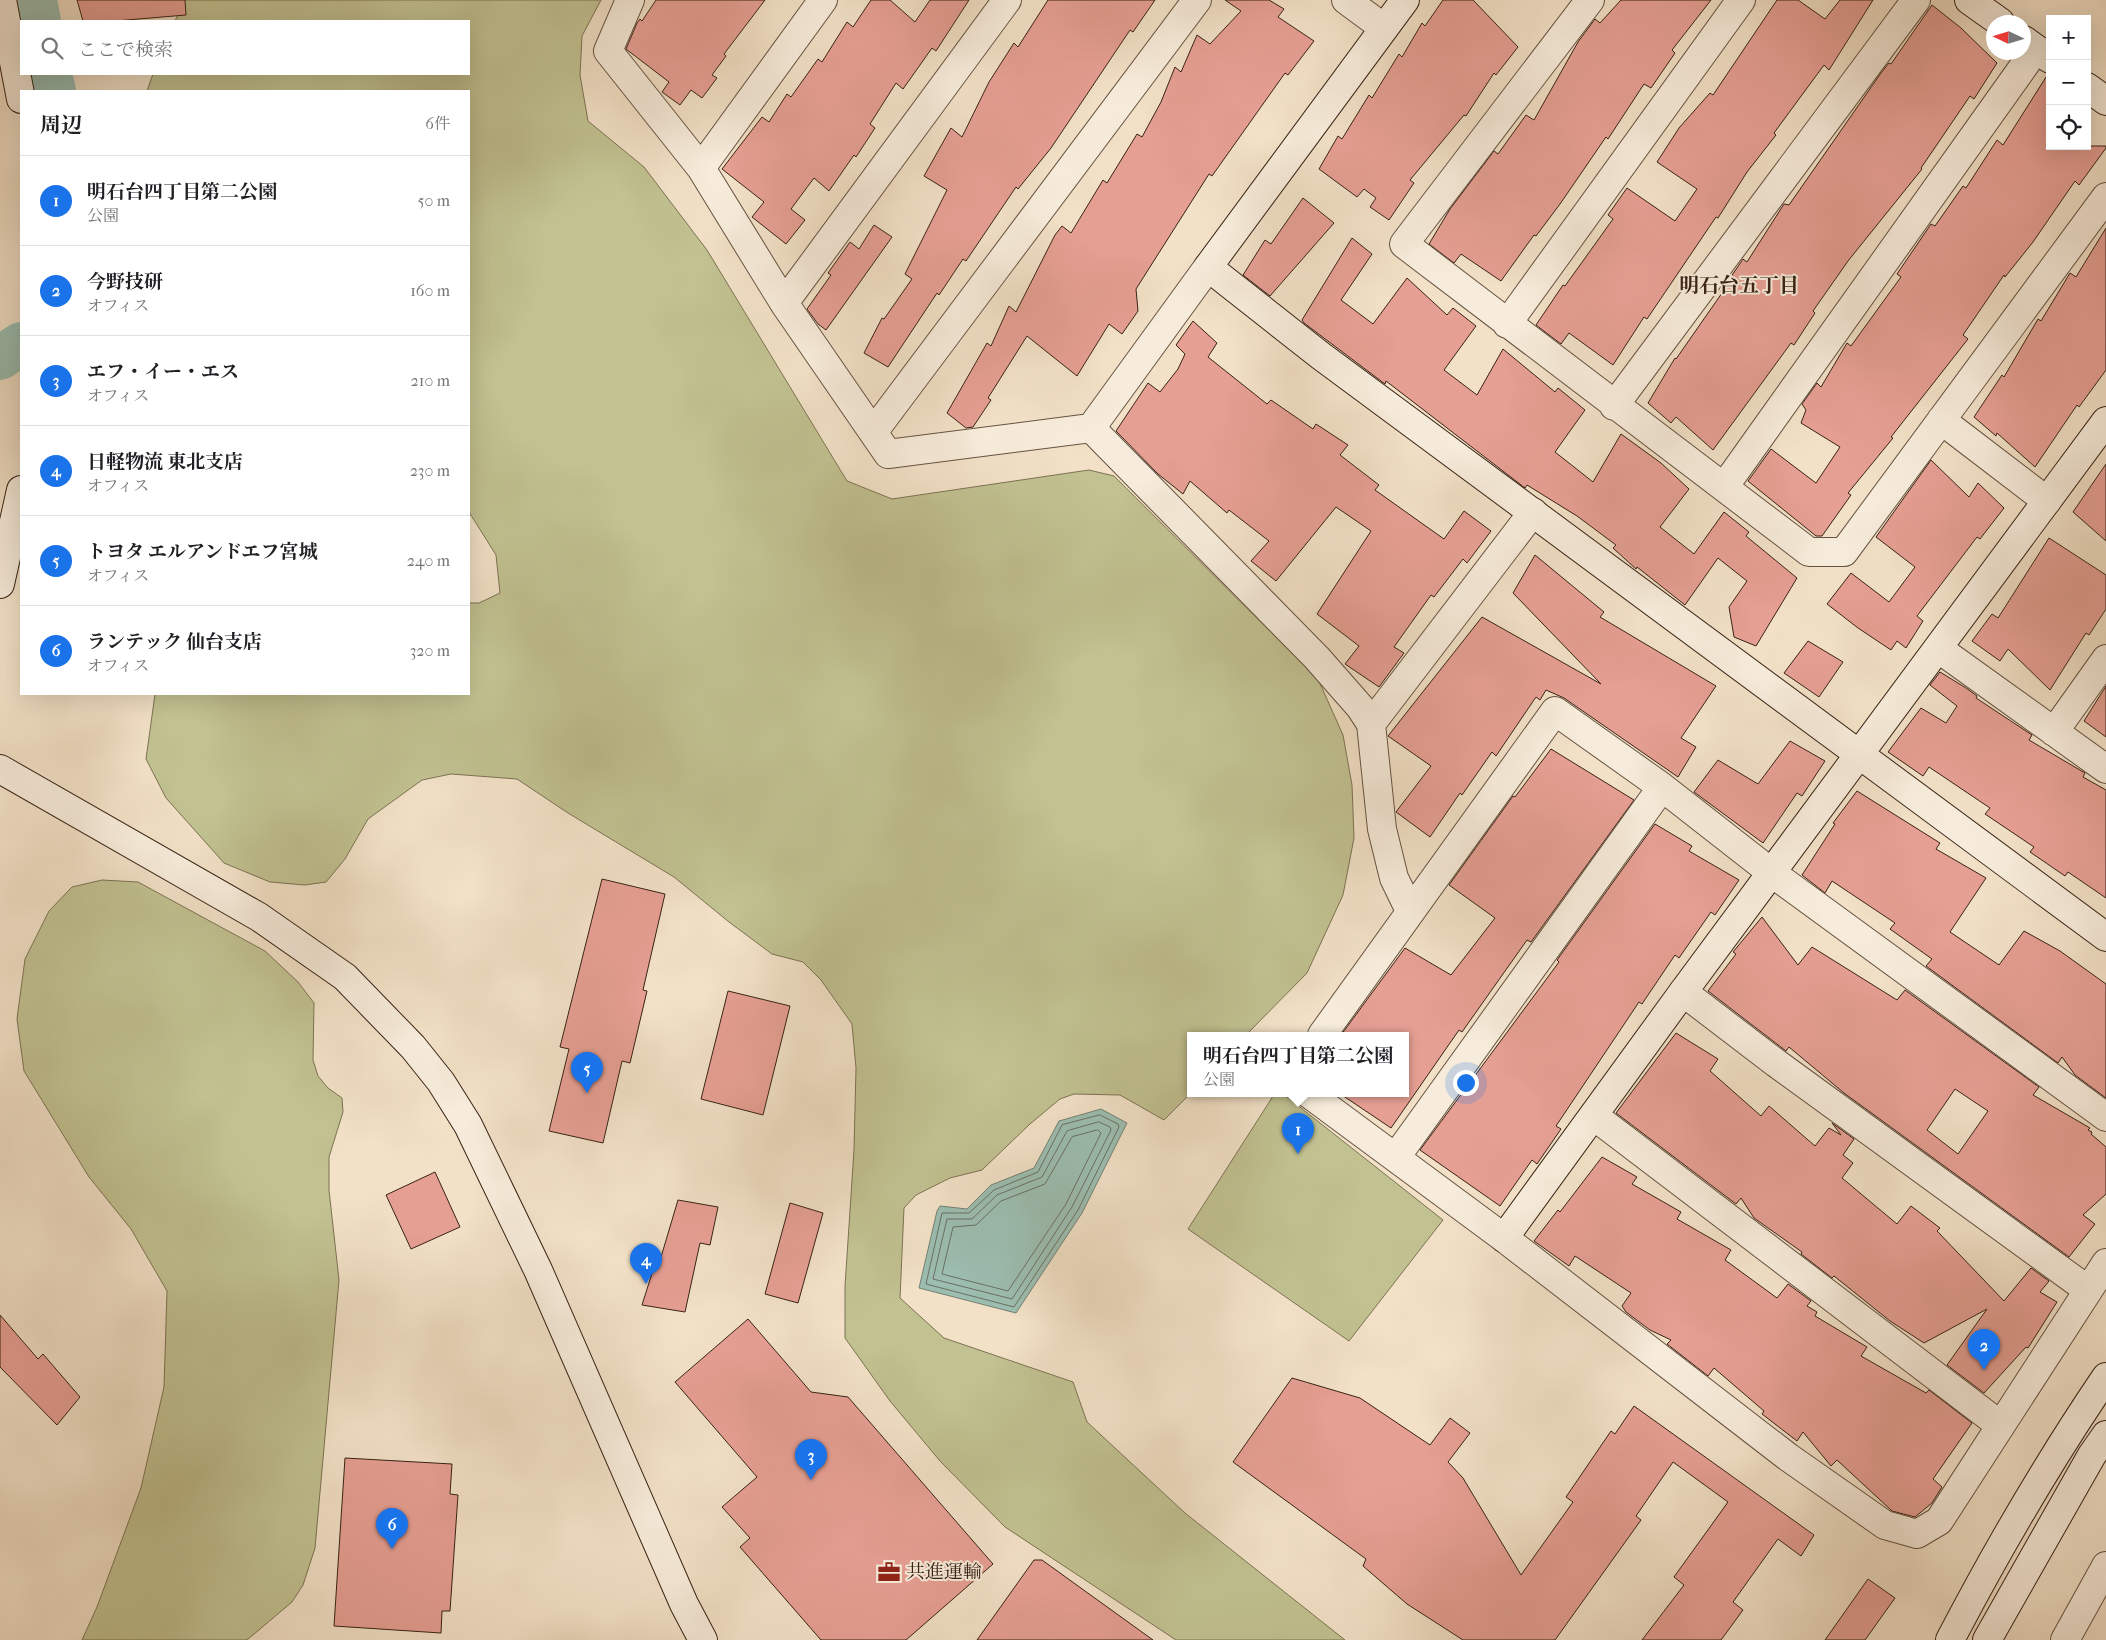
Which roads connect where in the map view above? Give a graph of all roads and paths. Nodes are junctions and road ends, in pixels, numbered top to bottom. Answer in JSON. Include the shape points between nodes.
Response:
{"nodes":[{"id":1,"x":2,"y":0,"type":"edge"},
{"id":2,"x":630,"y":0,"type":"edge"},
{"id":3,"x":823,"y":0,"type":"edge"},
{"id":4,"x":1007,"y":0,"type":"edge"},
{"id":5,"x":1197,"y":0,"type":"edge"},
{"id":6,"x":1346,"y":0,"type":"edge"},
{"id":7,"x":1405,"y":0,"type":"edge"},
{"id":8,"x":1590,"y":0,"type":"edge"},
{"id":9,"x":1741,"y":0,"type":"edge"},
{"id":10,"x":1916,"y":0,"type":"edge"},
{"id":11,"x":1969,"y":0,"type":"edge"},
{"id":12,"x":1990,"y":15,"type":"edge"},
{"id":13,"x":1384,"y":28,"type":"junction"},
{"id":14,"x":2036,"y":50,"type":"edge"},
{"id":15,"x":2091,"y":90,"type":"edge"},
{"id":16,"x":20,"y":94,"type":"edge"},
{"id":17,"x":2106,"y":101,"type":"edge"},
{"id":18,"x":701,"y":168,"type":"junction"},
{"id":19,"x":2106,"y":197,"type":"edge"},
{"id":20,"x":1208,"y":267,"type":"junction"},
{"id":21,"x":784,"y":303,"type":"junction"},
{"id":22,"x":1507,"y":324,"type":"junction"},
{"id":23,"x":1614,"y":406,"type":"junction"},
{"id":24,"x":1941,"y":420,"type":"junction"},
{"id":25,"x":2106,"y":421,"type":"edge"},
{"id":26,"x":1092,"y":428,"type":"junction"},
{"id":27,"x":874,"y":431,"type":"junction"},
{"id":28,"x":1724,"y":487,"type":"junction"},
{"id":29,"x":20,"y":494,"type":"edge"},
{"id":30,"x":2048,"y":501,"type":"junction"},
{"id":31,"x":1533,"y":512,"type":"junction"},
{"id":32,"x":0,"y":584,"type":"edge"},
{"id":33,"x":1939,"y":649,"type":"junction"},
{"id":34,"x":2106,"y":659,"type":"edge"},
{"id":35,"x":1371,"y":724,"type":"junction"},
{"id":36,"x":2054,"y":732,"type":"junction"},
{"id":37,"x":1859,"y":755,"type":"junction"},
{"id":38,"x":0,"y":769,"type":"edge"},
{"id":39,"x":2106,"y":769,"type":"edge"},
{"id":40,"x":1662,"y":787,"type":"junction"},
{"id":41,"x":1772,"y":873,"type":"junction"},
{"id":42,"x":1410,"y":911,"type":"junction"},
{"id":43,"x":2106,"y":936,"type":"edge"},
{"id":44,"x":1684,"y":992,"type":"junction"},
{"id":45,"x":1324,"y":1032,"type":"edge"},
{"id":46,"x":1314,"y":1097,"type":"edge"},
{"id":47,"x":1594,"y":1116,"type":"junction"},
{"id":48,"x":2106,"y":1117,"type":"edge"},
{"id":49,"x":1396,"y":1157,"type":"junction"},
{"id":50,"x":1504,"y":1238,"type":"junction"},
{"id":51,"x":2106,"y":1263,"type":"edge"},
{"id":52,"x":2088,"y":1290,"type":"junction"},
{"id":53,"x":2106,"y":1377,"type":"edge"},
{"id":54,"x":2000,"y":1425,"type":"junction"},
{"id":55,"x":2106,"y":1435,"type":"edge"},
{"id":56,"x":2106,"y":1566,"type":"edge"},
{"id":57,"x":703,"y":1640,"type":"edge"},
{"id":58,"x":1950,"y":1640,"type":"edge"},
{"id":59,"x":1988,"y":1640,"type":"edge"},
{"id":60,"x":2065,"y":1640,"type":"edge"}],
"edges":[{"from":1,"to":16,"type":"street"},
{"from":2,"to":18,"type":"street","via":[[608,50]]},
{"from":3,"to":18,"type":"street"},
{"from":4,"to":21,"type":"street"},
{"from":5,"to":27,"type":"street"},
{"from":6,"to":13,"type":"street"},
{"from":7,"to":13,"type":"street"},
{"from":8,"to":22,"type":"street","via":[[1404,244]]},
{"from":9,"to":22,"type":"street"},
{"from":10,"to":23,"type":"street"},
{"from":11,"to":12,"type":"street"},
{"from":13,"to":20,"type":"street"},
{"from":14,"to":28,"type":"street"},
{"from":15,"to":17,"type":"street"},
{"from":18,"to":21,"type":"street"},
{"from":19,"to":24,"type":"street"},
{"from":20,"to":26,"type":"street"},
{"from":20,"to":31,"type":"street","via":[[1321,356]]},
{"from":21,"to":27,"type":"street"},
{"from":22,"to":23,"type":"street"},
{"from":23,"to":28,"type":"street"},
{"from":24,"to":28,"type":"street","via":[[1844,552],[1809,552]]},
{"from":24,"to":30,"type":"street"},
{"from":25,"to":30,"type":"street"},
{"from":26,"to":27,"type":"street","via":[[888,454]]},
{"from":26,"to":35,"type":"street","via":[[1317,658]]},
{"from":29,"to":32,"type":"street"},
{"from":30,"to":33,"type":"street"},
{"from":31,"to":35,"type":"street"},
{"from":31,"to":37,"type":"street"},
{"from":33,"to":36,"type":"street"},
{"from":33,"to":37,"type":"street"},
{"from":34,"to":36,"type":"street"},
{"from":35,"to":42,"type":"street","via":[[1382,829],[1394,878]]},
{"from":36,"to":39,"type":"street"},
{"from":37,"to":41,"type":"street"},
{"from":37,"to":43,"type":"street"},
{"from":38,"to":57,"type":"street","via":[[258,917],[345,977],[414,1047],[468,1125],[538,1270],[684,1604]]},
{"from":40,"to":41,"type":"street"},
{"from":40,"to":42,"type":"street","via":[[1555,712]]},
{"from":40,"to":49,"type":"street"},
{"from":41,"to":44,"type":"street"},
{"from":41,"to":48,"type":"street"},
{"from":42,"to":45,"type":"street"},
{"from":44,"to":47,"type":"street"},
{"from":44,"to":52,"type":"street","via":[[1776,1063]]},
{"from":46,"to":49,"type":"street"},
{"from":47,"to":50,"type":"street"},
{"from":47,"to":54,"type":"street"},
{"from":49,"to":50,"type":"street"},
{"from":50,"to":54,"type":"street","via":[[1788,1457],[1885,1525],[1917,1534],[1939,1521]]},
{"from":51,"to":52,"type":"street"},
{"from":52,"to":54,"type":"street"},
{"from":53,"to":58,"type":"street","via":[[2065,1437]]},
{"from":55,"to":59,"type":"street"},
{"from":56,"to":60,"type":"street"}]}
